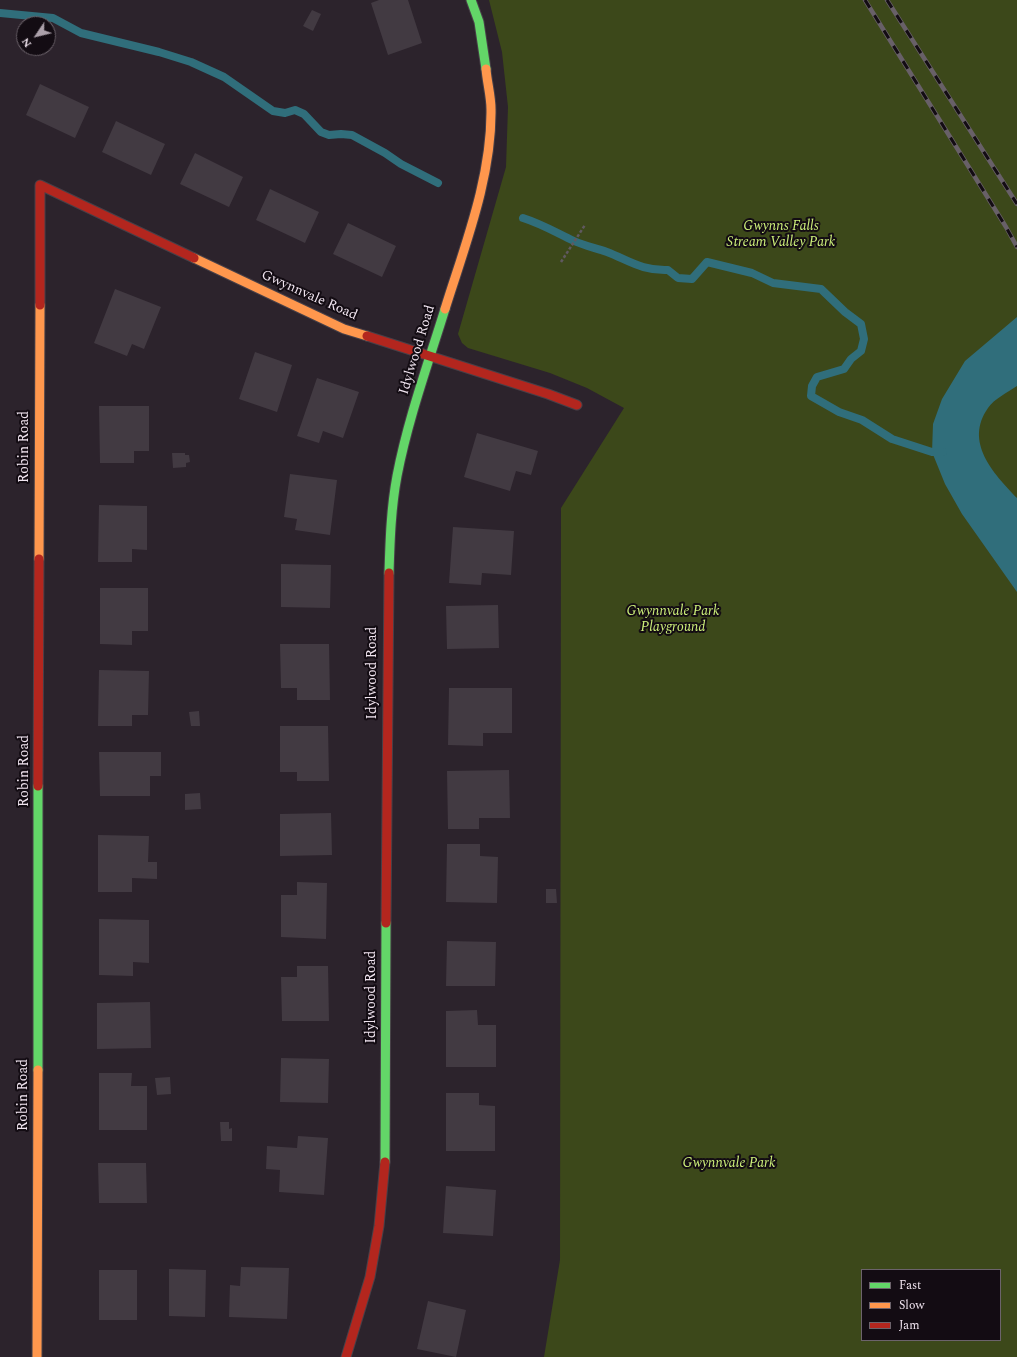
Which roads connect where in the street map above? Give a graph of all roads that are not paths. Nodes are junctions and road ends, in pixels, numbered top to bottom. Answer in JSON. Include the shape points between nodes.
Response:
{"nodes":[{"id":1,"x":471,"y":0,"type":"edge"},
{"id":2,"x":40,"y":185,"type":"joint"},
{"id":3,"x":431,"y":357,"type":"junction"},
{"id":4,"x":577,"y":405,"type":"dead end"},
{"id":5,"x":38,"y":1357,"type":"edge"},
{"id":6,"x":346,"y":1357,"type":"edge"}],
"edges":[{"from":1,"to":3,"type":"street","name":"Idylwood Road","via":[[479,22],[491,108],[488,158]]},
{"from":2,"to":3,"type":"street","name":"Gwynnvale Road","via":[[337,326]]},
{"from":2,"to":5,"type":"street","name":"Robin Road"},
{"from":3,"to":4,"type":"street","name":"Gwynnvale Road"},
{"from":3,"to":6,"type":"street","name":"Idylwood Road","via":[[406,438],[397,476],[391,523],[388,592],[385,1164],[379,1226],[370,1277]]}]}
